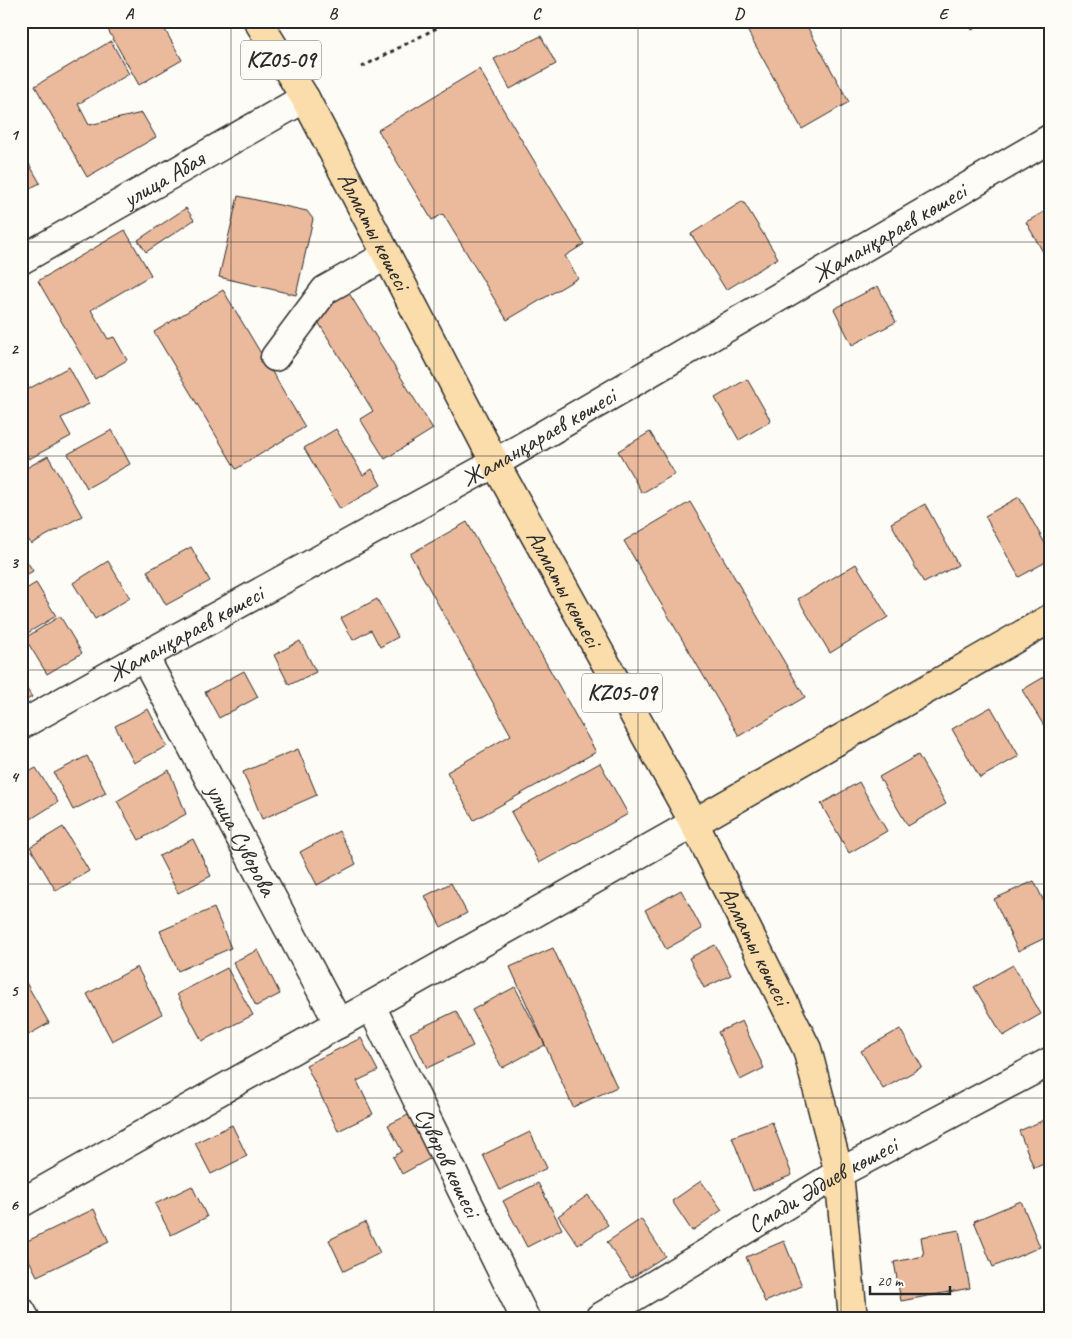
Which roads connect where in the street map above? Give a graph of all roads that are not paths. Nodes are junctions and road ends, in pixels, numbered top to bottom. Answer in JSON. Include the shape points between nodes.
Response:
{"nodes":[{"id":1,"x":258,"y":21,"type":"edge"},
{"id":2,"x":304,"y":98,"type":"junction"},
{"id":3,"x":1051,"y":138,"type":"edge"},
{"id":4,"x":387,"y":255,"type":"junction"},
{"id":5,"x":21,"y":260,"type":"edge"},
{"id":6,"x":276,"y":357,"type":"dead end"},
{"id":7,"x":495,"y":463,"type":"junction"},
{"id":8,"x":1051,"y":618,"type":"edge"},
{"id":9,"x":144,"y":656,"type":"junction"},
{"id":10,"x":21,"y":725,"type":"edge"},
{"id":11,"x":694,"y":823,"type":"junction"},
{"id":12,"x":371,"y":1006,"type":"junction"},
{"id":13,"x":339,"y":1024,"type":"junction"},
{"id":14,"x":1051,"y":1061,"type":"edge"},
{"id":15,"x":839,"y":1173,"type":"junction"},
{"id":16,"x":21,"y":1203,"type":"edge"},
{"id":17,"x":21,"y":1311,"type":"edge"},
{"id":18,"x":25,"y":1318,"type":"edge"},
{"id":19,"x":525,"y":1318,"type":"edge"},
{"id":20,"x":599,"y":1318,"type":"edge"},
{"id":21,"x":853,"y":1318,"type":"edge"}],
"edges":[{"from":1,"to":2,"type":"main road","name":"Алматы көшесі","number":"KZ05-09"},
{"from":2,"to":4,"type":"main road","name":"Алматы көшесі","number":"KZ05-09"},
{"from":2,"to":5,"type":"street","name":"улица Абая"},
{"from":3,"to":7,"type":"street","name":"Жаманқараев көшесі"},
{"from":4,"to":6,"type":"street","via":[[325,290]]},
{"from":4,"to":7,"type":"main road","name":"Алматы көшесі","number":"KZ05-09"},
{"from":7,"to":9,"type":"street","name":"Жаманқараев көшесі"},
{"from":7,"to":11,"type":"main road","name":"Алматы көшесі","number":"KZ05-09"},
{"from":8,"to":11,"type":"main road"},
{"from":9,"to":10,"type":"street","name":"Жаманқараев көшесі"},
{"from":9,"to":13,"type":"street","name":"улица Суворова"},
{"from":11,"to":12,"type":"street"},
{"from":11,"to":15,"type":"main road","name":"Алматы көшесі","number":"KZ05-09","via":[[807,1048]]},
{"from":12,"to":13,"type":"street"},
{"from":12,"to":19,"type":"street","name":"Суворов көшесі"},
{"from":13,"to":16,"type":"street"},
{"from":14,"to":15,"type":"street","name":"Смади Әбдиев көшесі"},
{"from":15,"to":20,"type":"street","name":"Смади Әбдиев көшесі"},
{"from":15,"to":21,"type":"main road","name":"Алматы көшесі","number":"KZ05-09"},
{"from":17,"to":18,"type":"street"}]}
